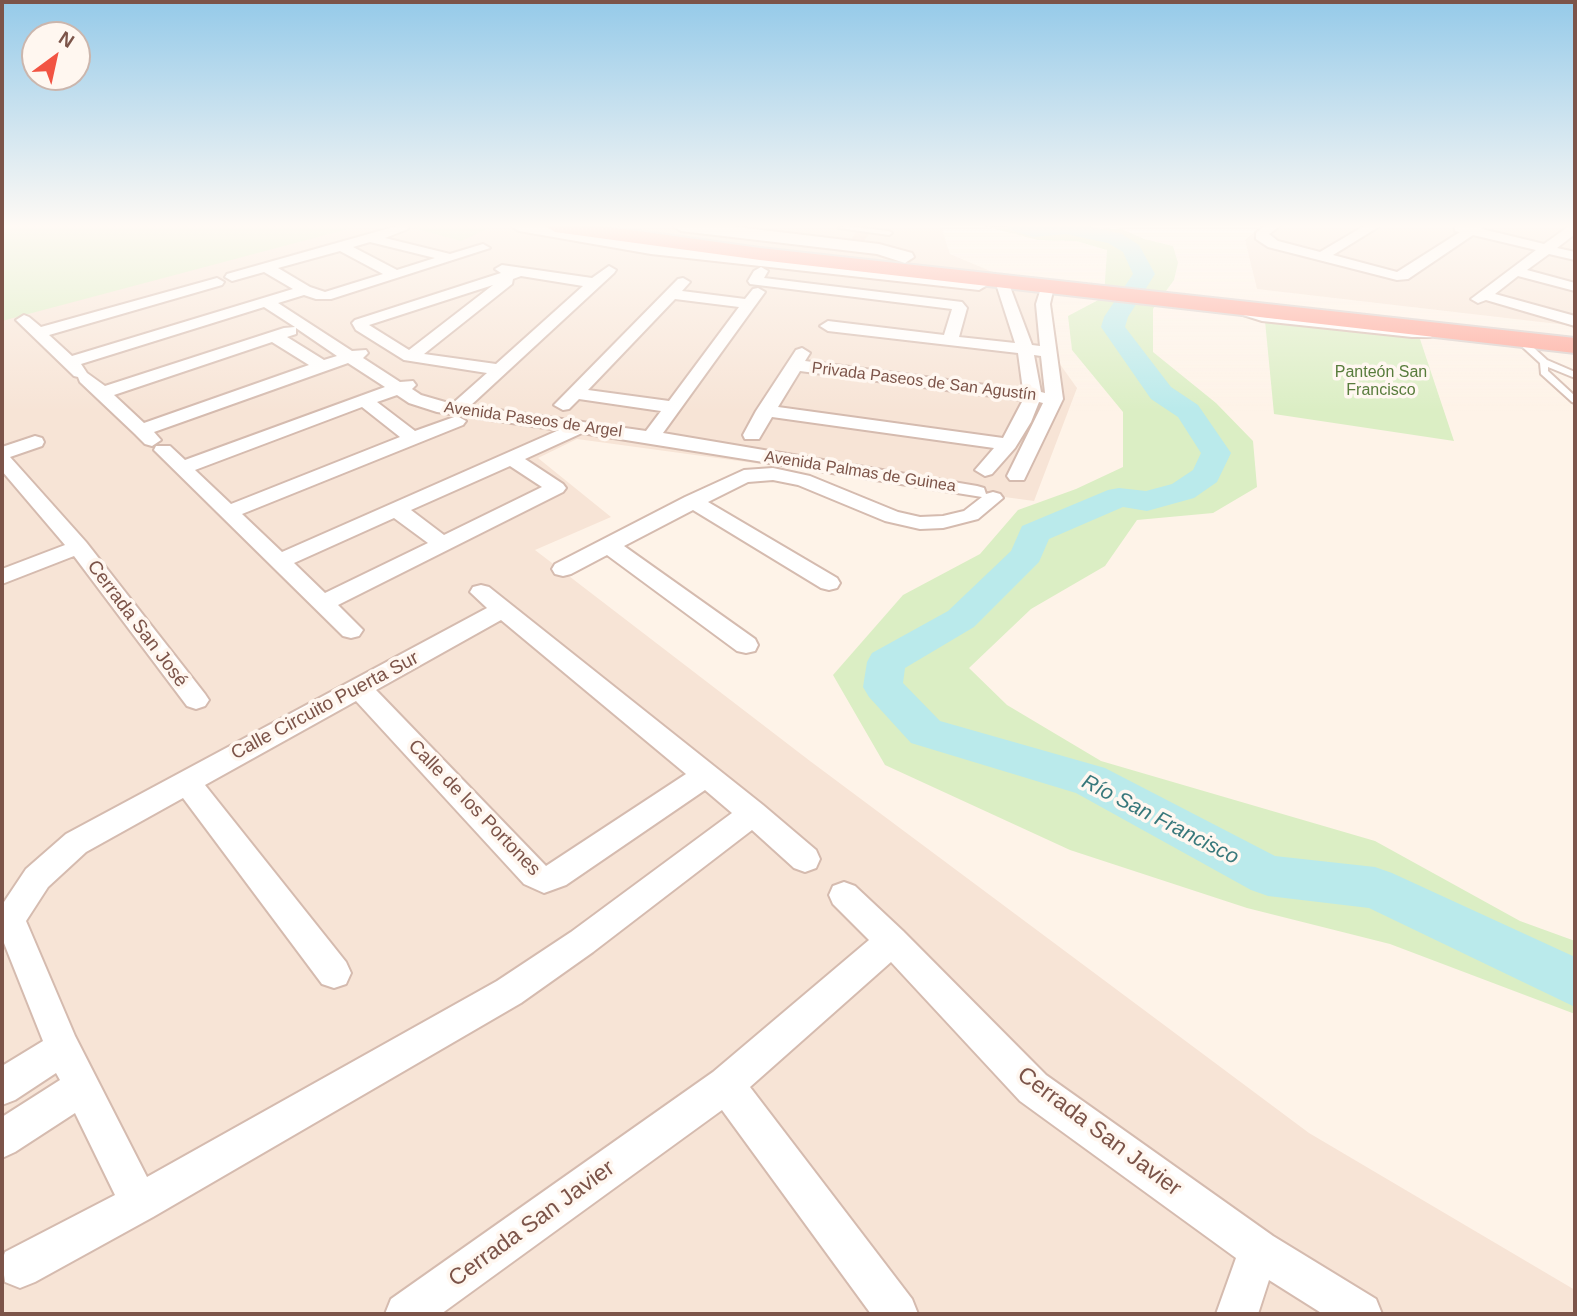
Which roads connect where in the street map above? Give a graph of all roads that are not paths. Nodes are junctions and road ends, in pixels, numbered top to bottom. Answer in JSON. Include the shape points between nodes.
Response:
{"nodes":[{"id":1,"x":198,"y":287,"type":"edge"},
{"id":2,"x":214,"y":287,"type":"edge"},
{"id":3,"x":301,"y":287,"type":"edge"},
{"id":4,"x":355,"y":287,"type":"edge"},
{"id":5,"x":471,"y":287,"type":"edge"},
{"id":6,"x":499,"y":287,"type":"edge"},
{"id":7,"x":589,"y":287,"type":"edge"},
{"id":8,"x":774,"y":287,"type":"edge"},
{"id":9,"x":954,"y":287,"type":"edge"},
{"id":10,"x":993,"y":287,"type":"edge"},
{"id":11,"x":1085,"y":287,"type":"edge"},
{"id":12,"x":1123,"y":287,"type":"edge"},
{"id":13,"x":1494,"y":287,"type":"edge"},
{"id":14,"x":305,"y":290,"type":"junction"},
{"id":15,"x":1045,"y":293,"type":"junction"},
{"id":16,"x":1173,"y":293,"type":"junction"},
{"id":17,"x":1005,"y":294,"type":"junction"},
{"id":18,"x":284,"y":297,"type":"junction"},
{"id":19,"x":266,"y":302,"type":"junction"},
{"id":20,"x":838,"y":309,"type":"junction"},
{"id":21,"x":238,"y":311,"type":"junction"},
{"id":22,"x":24,"y":320,"type":"dead end"},
{"id":23,"x":1575,"y":321,"type":"edge"},
{"id":24,"x":1575,"y":331,"type":"edge"},
{"id":25,"x":38,"y":333,"type":"junction"},
{"id":26,"x":1519,"y":339,"type":"junction"},
{"id":27,"x":950,"y":341,"type":"junction"},
{"id":28,"x":1575,"y":346,"type":"edge"},
{"id":29,"x":1025,"y":349,"type":"junction"},
{"id":30,"x":368,"y":351,"type":"junction"},
{"id":31,"x":1048,"y":352,"type":"junction"},
{"id":32,"x":349,"y":357,"type":"junction"},
{"id":33,"x":410,"y":358,"type":"junction"},
{"id":34,"x":69,"y":362,"type":"junction"},
{"id":35,"x":1544,"y":362,"type":"junction"},
{"id":36,"x":794,"y":365,"type":"junction"},
{"id":37,"x":321,"y":366,"type":"junction"},
{"id":38,"x":500,"y":370,"type":"junction"},
{"id":39,"x":1575,"y":375,"type":"edge"},
{"id":40,"x":417,"y":382,"type":"junction"},
{"id":41,"x":1560,"y":387,"type":"junction"},
{"id":42,"x":1575,"y":387,"type":"edge"},
{"id":43,"x":398,"y":388,"type":"junction"},
{"id":44,"x":102,"y":393,"type":"junction"},
{"id":45,"x":1033,"y":396,"type":"junction"},
{"id":46,"x":1054,"y":399,"type":"junction"},
{"id":47,"x":1575,"y":400,"type":"edge"},
{"id":48,"x":365,"y":401,"type":"junction"},
{"id":49,"x":673,"y":407,"type":"junction"},
{"id":50,"x":460,"y":410,"type":"junction"},
{"id":51,"x":765,"y":411,"type":"junction"},
{"id":52,"x":589,"y":423,"type":"junction"},
{"id":53,"x":141,"y":430,"type":"junction"},
{"id":54,"x":654,"y":433,"type":"junction"},
{"id":55,"x":413,"y":438,"type":"junction"},
{"id":56,"x":35,"y":442,"type":"dead end"},
{"id":57,"x":748,"y":443,"type":"junction"},
{"id":58,"x":1008,"y":444,"type":"junction"},
{"id":59,"x":2,"y":453,"type":"edge"},
{"id":60,"x":511,"y":457,"type":"junction"},
{"id":61,"x":2,"y":459,"type":"edge"},
{"id":62,"x":182,"y":468,"type":"junction"},
{"id":63,"x":997,"y":486,"type":"junction"},
{"id":64,"x":692,"y":501,"type":"junction"},
{"id":65,"x":396,"y":509,"type":"junction"},
{"id":66,"x":228,"y":512,"type":"junction"},
{"id":67,"x":443,"y":544,"type":"junction"},
{"id":68,"x":608,"y":545,"type":"junction"},
{"id":69,"x":78,"y":547,"type":"junction"},
{"id":70,"x":280,"y":561,"type":"junction"},
{"id":71,"x":563,"y":569,"type":"dead end"},
{"id":72,"x":2,"y":577,"type":"edge"},
{"id":73,"x":829,"y":583,"type":"dead end"},
{"id":74,"x":481,"y":592,"type":"dead end"},
{"id":75,"x":323,"y":603,"type":"junction"},
{"id":76,"x":502,"y":610,"type":"junction"},
{"id":77,"x":351,"y":630,"type":"dead end"},
{"id":78,"x":746,"y":645,"type":"dead end"},
{"id":79,"x":359,"y":688,"type":"junction"},
{"id":80,"x":195,"y":701,"type":"dead end"},
{"id":81,"x":706,"y":775,"type":"junction"},
{"id":82,"x":186,"y":781,"type":"junction"},
{"id":83,"x":753,"y":813,"type":"junction"},
{"id":84,"x":805,"y":859,"type":"dead end"},
{"id":85,"x":844,"y":895,"type":"dead end"},
{"id":86,"x":892,"y":941,"type":"junction"},
{"id":87,"x":334,"y":973,"type":"dead end"},
{"id":88,"x":63,"y":1048,"type":"junction"},
{"id":89,"x":726,"y":1085,"type":"junction"},
{"id":90,"x":2,"y":1087,"type":"edge"},
{"id":91,"x":82,"y":1087,"type":"junction"},
{"id":92,"x":2,"y":1139,"type":"edge"},
{"id":93,"x":138,"y":1203,"type":"junction"},
{"id":94,"x":1259,"y":1250,"type":"junction"},
{"id":95,"x":20,"y":1267,"type":"dead end"},
{"id":96,"x":406,"y":1314,"type":"edge"},
{"id":97,"x":896,"y":1314,"type":"edge"},
{"id":98,"x":1237,"y":1314,"type":"edge"},
{"id":99,"x":1361,"y":1314,"type":"edge"}],
"edges":[{"from":1,"to":25,"type":"street"},
{"from":2,"to":21,"type":"street"},
{"from":3,"to":14,"type":"street"},
{"from":4,"to":14,"type":"street","via":[[326,296]]},
{"from":5,"to":33,"type":"street","via":[[360,323]]},
{"from":6,"to":33,"type":"street"},
{"from":7,"to":38,"type":"street"},
{"from":8,"to":20,"type":"street"},
{"from":9,"to":17,"type":"street"},
{"from":10,"to":15,"type":"highway"},
{"from":11,"to":15,"type":"highway"},
{"from":12,"to":16,"type":"highway"},
{"from":13,"to":23,"type":"street","via":[[1481,297]]},
{"from":14,"to":18,"type":"street"},
{"from":15,"to":17,"type":"street"},
{"from":15,"to":31,"type":"street"},
{"from":16,"to":24,"type":"highway"},
{"from":16,"to":26,"type":"highway","via":[[1230,307]]},
{"from":17,"to":29,"type":"street"},
{"from":18,"to":19,"type":"street"},
{"from":18,"to":30,"type":"street","name":"Avenida Paseos de Argel"},
{"from":19,"to":21,"type":"street"},
{"from":19,"to":32,"type":"street","name":"Avenida Paseos de Argel"},
{"from":20,"to":27,"type":"street"},
{"from":20,"to":27,"type":"street","via":[[957,305],[960,308]]},
{"from":20,"to":36,"type":"street","name":"Privada Paseos de San Agustín"},
{"from":21,"to":34,"type":"street"},
{"from":22,"to":25,"type":"street"},
{"from":25,"to":34,"type":"street"},
{"from":26,"to":28,"type":"highway"},
{"from":26,"to":35,"type":"lane"},
{"from":27,"to":29,"type":"street"},
{"from":29,"to":31,"type":"street"},
{"from":29,"to":45,"type":"street"},
{"from":30,"to":32,"type":"street"},
{"from":30,"to":40,"type":"street","name":"Avenida Paseos de Argel"},
{"from":31,"to":46,"type":"street"},
{"from":32,"to":37,"type":"street"},
{"from":32,"to":43,"type":"street","name":"Avenida Paseos de Argel"},
{"from":33,"to":38,"type":"street"},
{"from":34,"to":44,"type":"street"},
{"from":35,"to":39,"type":"lane"},
{"from":35,"to":41,"type":"lane","via":[[1544,372]]},
{"from":36,"to":45,"type":"street","name":"Privada Paseos de San Agustín"},
{"from":36,"to":51,"type":"street","name":"Privada Paseos de San Agustín"},
{"from":37,"to":44,"type":"street","via":[[282,334]]},
{"from":37,"to":53,"type":"street"},
{"from":38,"to":50,"type":"street"},
{"from":40,"to":43,"type":"street"},
{"from":40,"to":50,"type":"street","name":"Avenida Paseos de Argel","via":[[444,394]]},
{"from":41,"to":42,"type":"lane"},
{"from":41,"to":47,"type":"lane"},
{"from":43,"to":48,"type":"street"},
{"from":43,"to":50,"type":"street","name":"Avenida Paseos de Argel","via":[[437,407]]},
{"from":44,"to":53,"type":"street"},
{"from":45,"to":46,"type":"street","name":"Privada Paseos de San Agustín"},
{"from":45,"to":58,"type":"street"},
{"from":46,"to":63,"type":"street"},
{"from":48,"to":55,"type":"street"},
{"from":48,"to":62,"type":"street"},
{"from":49,"to":49,"type":"street","via":[[754,298],[677,288],[569,399]]},
{"from":49,"to":54,"type":"street"},
{"from":50,"to":52,"type":"street","name":"Avenida Paseos de Argel"},
{"from":50,"to":55,"type":"street"},
{"from":51,"to":57,"type":"street","name":"Privada Paseos de San Agustín"},
{"from":51,"to":58,"type":"street"},
{"from":52,"to":54,"type":"street","name":"Avenida Paseos de Argel"},
{"from":52,"to":60,"type":"street"},
{"from":53,"to":62,"type":"street"},
{"from":54,"to":57,"type":"street","name":"Avenida Paseos de Argel"},
{"from":55,"to":66,"type":"street"},
{"from":56,"to":59,"type":"street"},
{"from":57,"to":63,"type":"street","name":"Avenida Palmas de Guinea"},
{"from":58,"to":63,"type":"street"},
{"from":60,"to":65,"type":"street"},
{"from":60,"to":67,"type":"street","via":[[556,488]]},
{"from":61,"to":69,"type":"street","name":"Cerrada San José"},
{"from":62,"to":66,"type":"street"},
{"from":63,"to":64,"type":"street","via":[[971,515],[943,522],[892,517],[803,480],[773,474],[744,476]]},
{"from":64,"to":68,"type":"street"},
{"from":64,"to":73,"type":"street"},
{"from":65,"to":67,"type":"street"},
{"from":65,"to":70,"type":"street"},
{"from":66,"to":70,"type":"street"},
{"from":67,"to":75,"type":"street"},
{"from":68,"to":71,"type":"street"},
{"from":68,"to":78,"type":"street"},
{"from":69,"to":72,"type":"street","name":"Cerrada San José"},
{"from":69,"to":80,"type":"street","name":"Cerrada San José"},
{"from":70,"to":75,"type":"street"},
{"from":74,"to":76,"type":"street"},
{"from":75,"to":77,"type":"street"},
{"from":76,"to":79,"type":"street","name":"Calle Circuito Puerta Sur"},
{"from":76,"to":81,"type":"street"},
{"from":79,"to":81,"type":"street","name":"Calle de los Portones","via":[[544,880]]},
{"from":79,"to":82,"type":"street","name":"Calle Circuito Puerta Sur"},
{"from":81,"to":83,"type":"street"},
{"from":82,"to":87,"type":"street"},
{"from":82,"to":88,"type":"street","name":"Calle Circuito Puerta Sur","via":[[76,843],[37,878],[10,919]]},
{"from":83,"to":84,"type":"street"},
{"from":83,"to":93,"type":"street","via":[[509,992]]},
{"from":85,"to":86,"type":"street","name":"Cerrada San Javier"},
{"from":86,"to":89,"type":"street","name":"Cerrada San Javier"},
{"from":86,"to":94,"type":"street","name":"Cerrada San Javier","via":[[1033,1088]]},
{"from":88,"to":90,"type":"street"},
{"from":88,"to":91,"type":"street","name":"Calle Circuito Puerta Sur"},
{"from":89,"to":96,"type":"street","name":"Cerrada San Javier"},
{"from":89,"to":97,"type":"street"},
{"from":91,"to":92,"type":"street"},
{"from":91,"to":93,"type":"street","name":"Calle Circuito Puerta Sur"},
{"from":93,"to":95,"type":"street"},
{"from":94,"to":98,"type":"street"},
{"from":94,"to":99,"type":"street","name":"Cerrada San Javier"}]}
